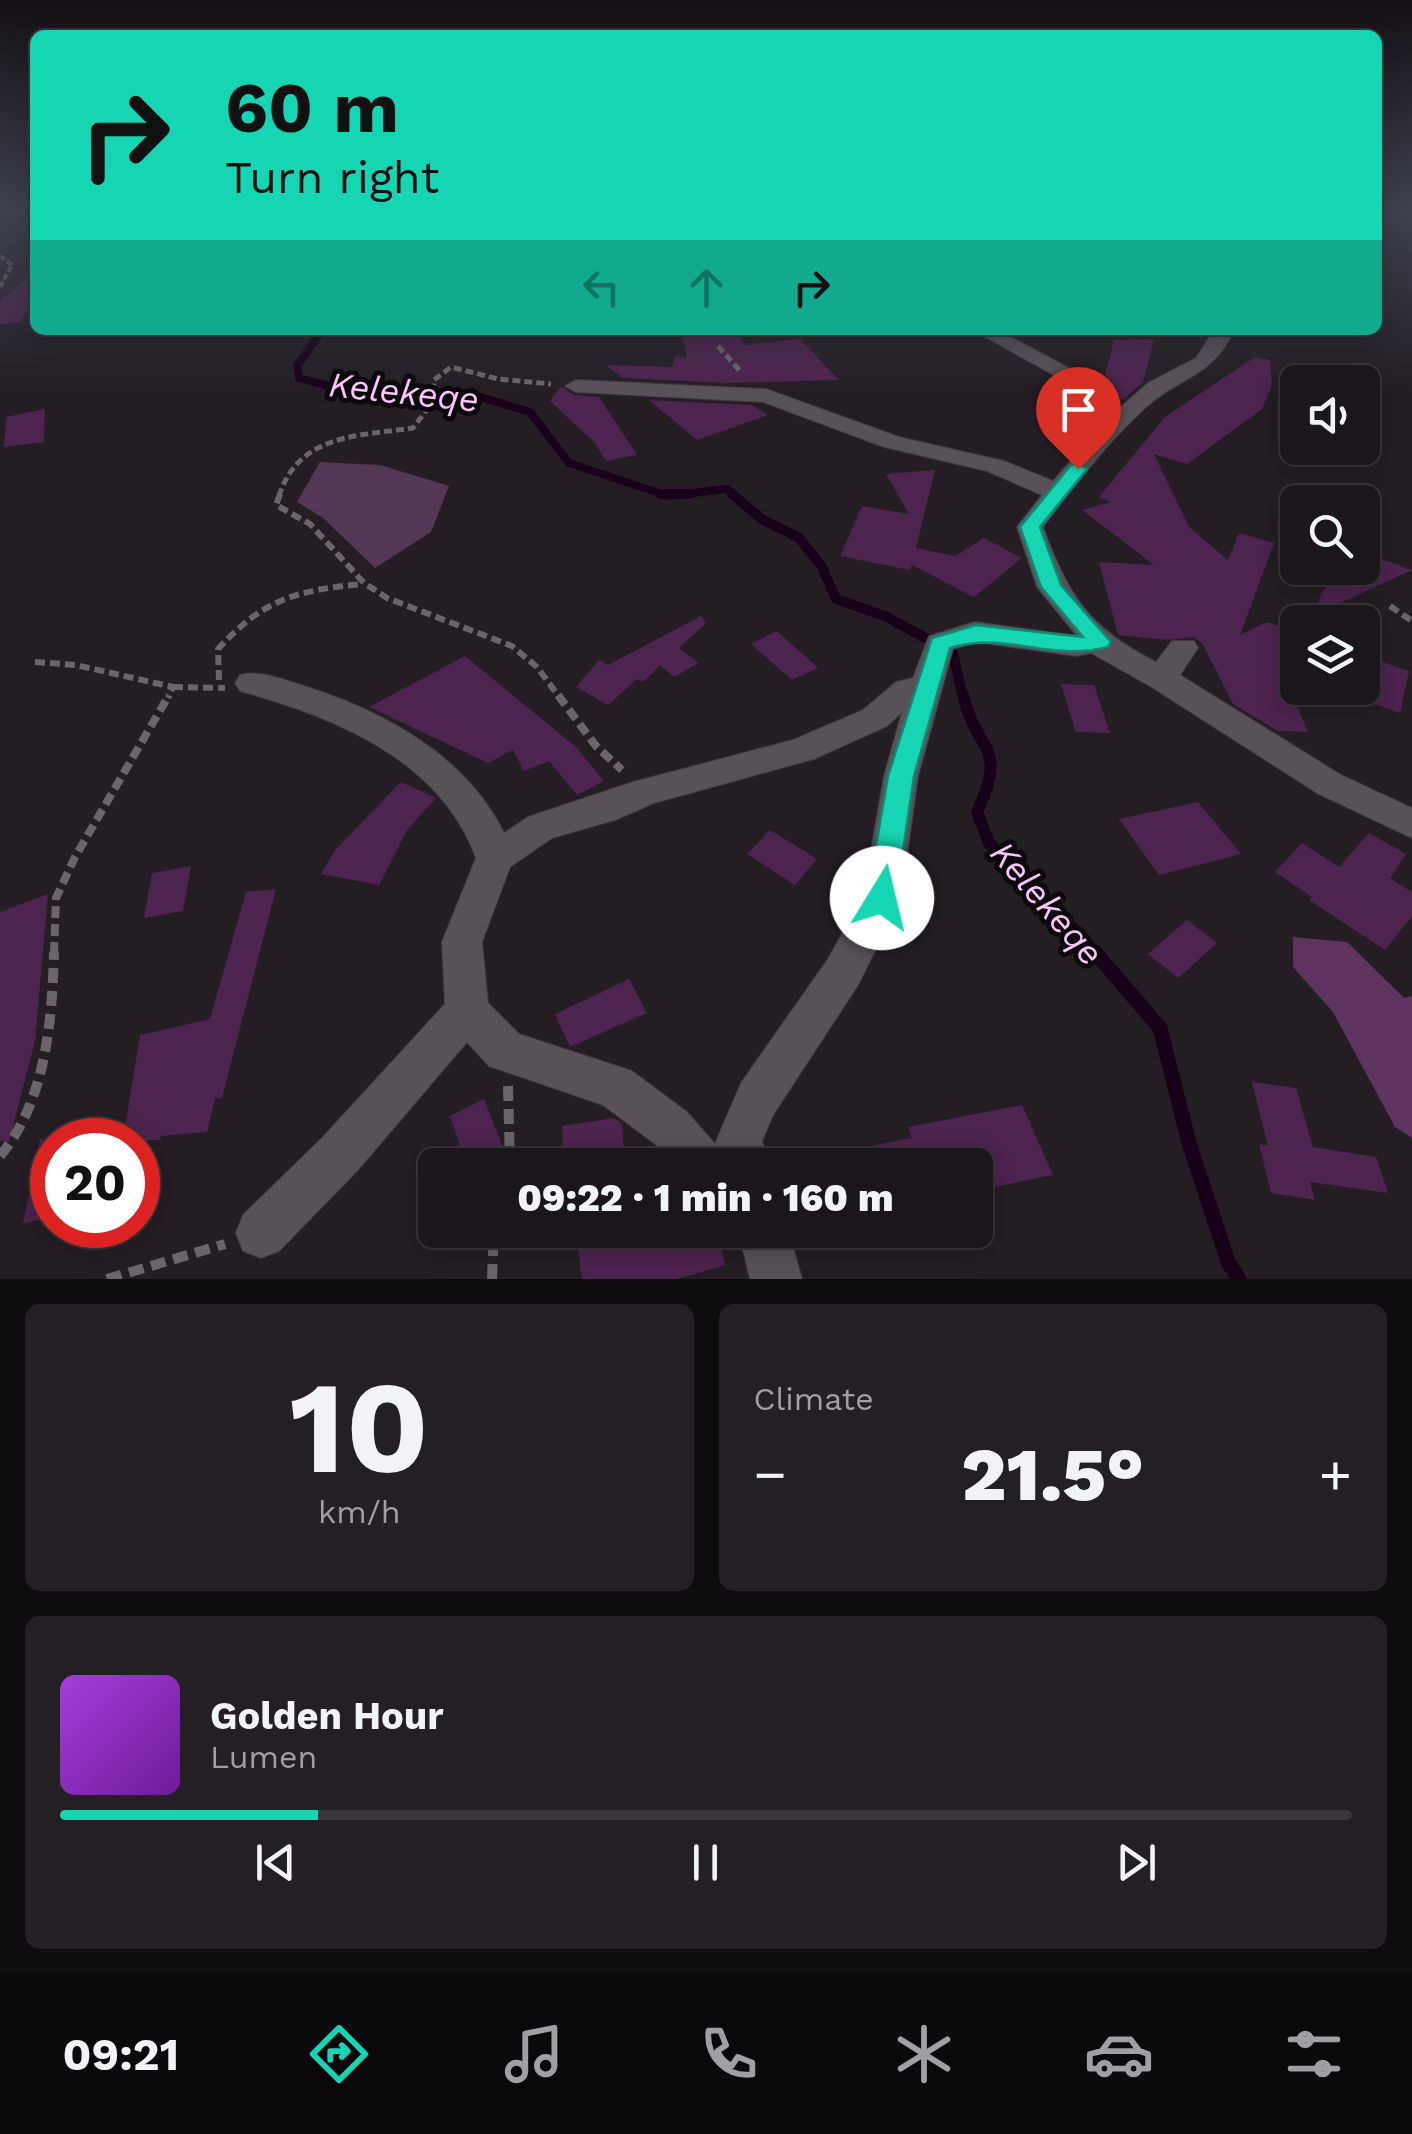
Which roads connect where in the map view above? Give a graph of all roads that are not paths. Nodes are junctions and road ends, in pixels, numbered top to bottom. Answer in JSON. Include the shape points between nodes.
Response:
{"nodes":[{"id":1,"x":992,"y":335,"type":"edge"},
{"id":2,"x":1221,"y":335,"type":"edge"},
{"id":3,"x":576,"y":386,"type":"road end"},
{"id":4,"x":1120,"y":424,"type":"junction"},
{"id":5,"x":1057,"y":492,"type":"junction"},
{"id":6,"x":1100,"y":642,"type":"junction"},
{"id":7,"x":1183,"y":648,"type":"dead end"},
{"id":8,"x":1161,"y":678,"type":"junction"},
{"id":9,"x":926,"y":685,"type":"junction"},
{"id":10,"x":235,"y":686,"type":"road end"},
{"id":11,"x":1412,"y":824,"type":"edge"},
{"id":12,"x":495,"y":858,"type":"junction"},
{"id":13,"x":467,"y":1010,"type":"junction"},
{"id":14,"x":710,"y":1148,"type":"edge"},
{"id":15,"x":733,"y":1148,"type":"edge"},
{"id":16,"x":261,"y":1233,"type":"road end"},
{"id":17,"x":768,"y":1248,"type":"edge"},
{"id":18,"x":776,"y":1279,"type":"edge"}],
"edges":[{"from":1,"to":4,"type":"street","via":[[1071,378]]},
{"from":2,"to":4,"type":"street","via":[[1206,361],[1157,388]]},
{"from":3,"to":5,"type":"street","via":[[766,396],[892,442],[996,466]]},
{"from":4,"to":5,"type":"street"},
{"from":5,"to":6,"type":"street","via":[[1030,527],[1051,587]]},
{"from":6,"to":8,"type":"street"},
{"from":6,"to":9,"type":"street","via":[[1076,646],[976,632],[940,643]]},
{"from":7,"to":8,"type":"street"},
{"from":8,"to":11,"type":"street","via":[[1329,784]]},
{"from":9,"to":12,"type":"street","via":[[907,690],[875,718],[802,750],[541,828]]},
{"from":9,"to":15,"type":"street","via":[[901,776],[882,898]]},
{"from":10,"to":12,"type":"street","via":[[293,690],[397,743],[445,778],[480,820]]},
{"from":12,"to":13,"type":"street","via":[[462,942]]},
{"from":13,"to":14,"type":"street","via":[[505,1051],[616,1087]]},
{"from":13,"to":16,"type":"street"},
{"from":17,"to":18,"type":"street"}]}
